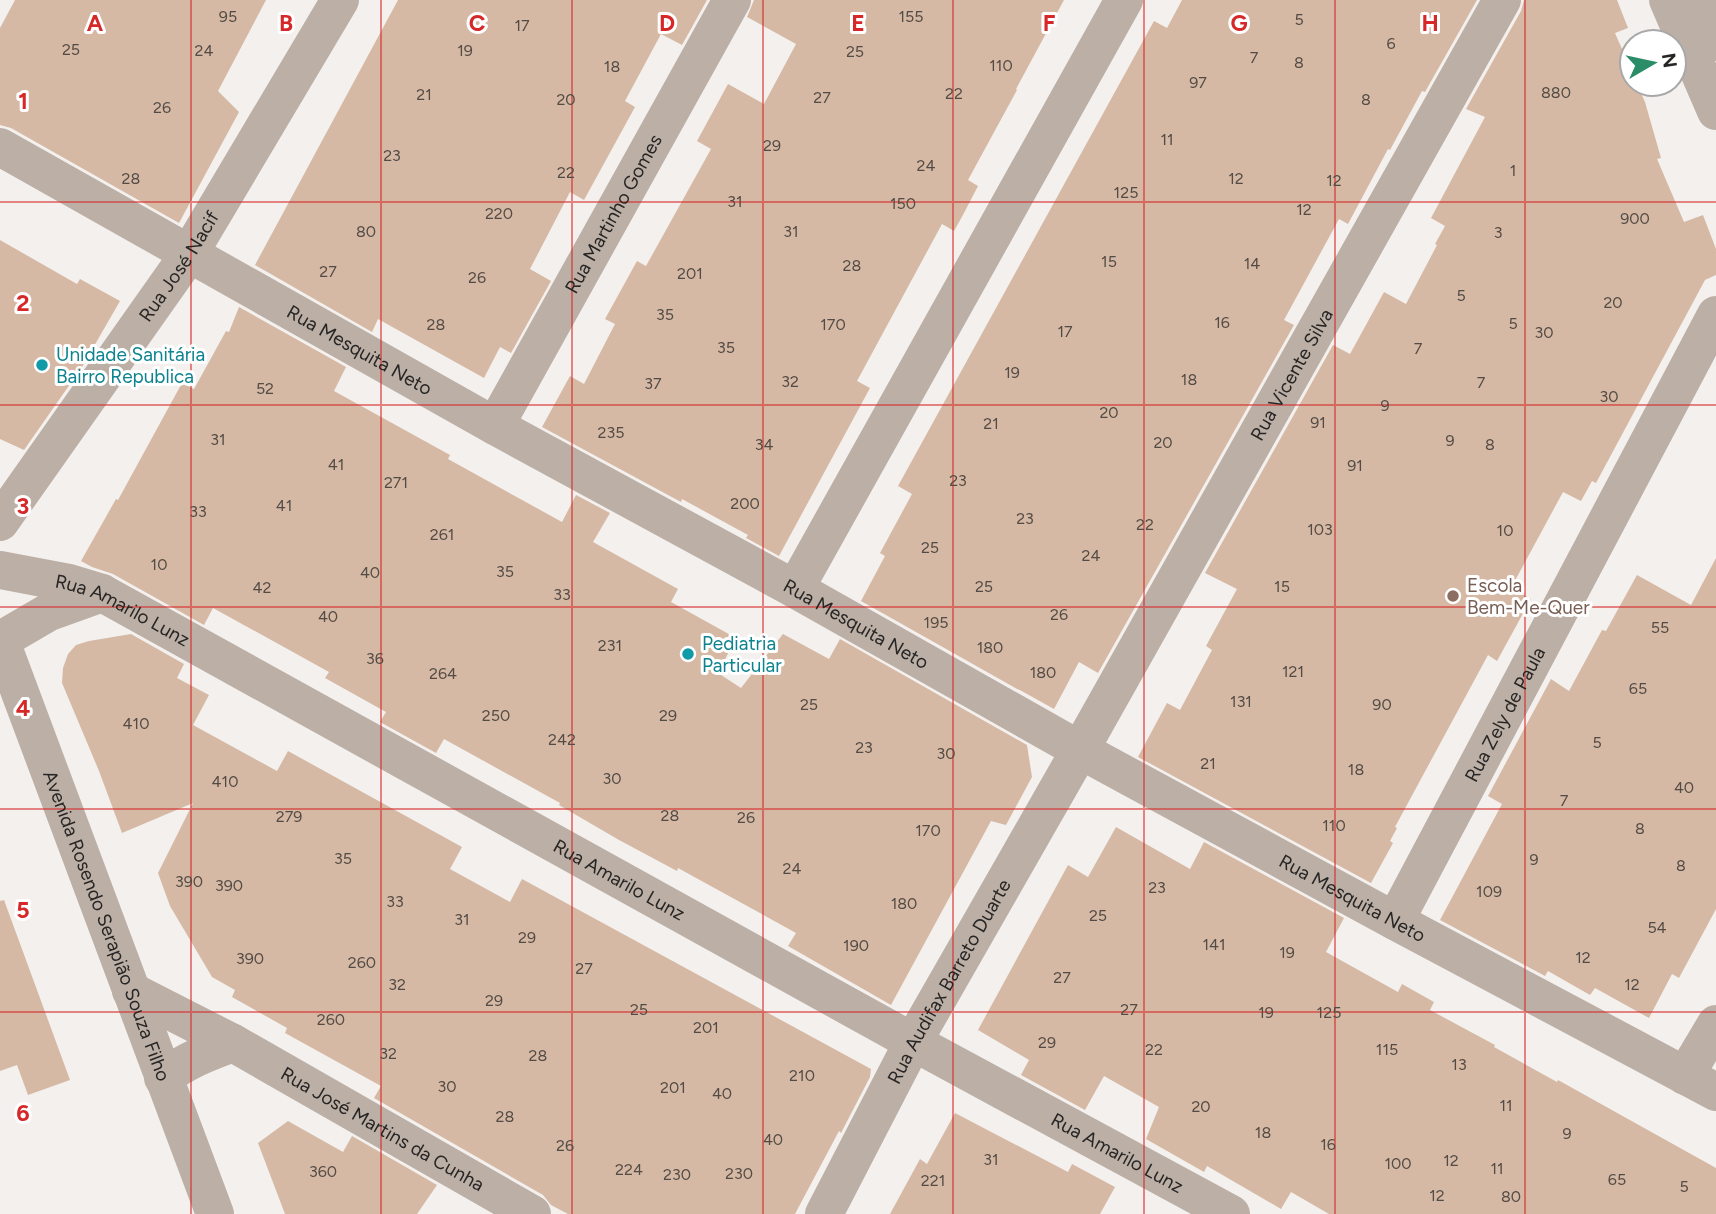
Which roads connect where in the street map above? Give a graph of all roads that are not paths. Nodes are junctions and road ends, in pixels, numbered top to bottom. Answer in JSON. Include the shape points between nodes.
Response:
{"nodes":[{"id":1,"x":340,"y":0,"type":"edge"},
{"id":2,"x":732,"y":0,"type":"edge"},
{"id":3,"x":1124,"y":0,"type":"edge"},
{"id":4,"x":1502,"y":0,"type":"edge"},
{"id":5,"x":1668,"y":0,"type":"edge"},
{"id":6,"x":1699,"y":0,"type":"edge"},
{"id":7,"x":1716,"y":42,"type":"edge"},
{"id":8,"x":1716,"y":111,"type":"edge"},
{"id":9,"x":0,"y":147,"type":"edge"},
{"id":10,"x":190,"y":254,"type":"junction"},
{"id":11,"x":1715,"y":320,"type":"edge"},
{"id":12,"x":495,"y":426,"type":"junction"},
{"id":13,"x":0,"y":522,"type":"edge"},
{"id":14,"x":0,"y":570,"type":"edge"},
{"id":15,"x":795,"y":589,"type":"junction"},
{"id":16,"x":102,"y":593,"type":"junction"},
{"id":17,"x":0,"y":639,"type":"edge"},
{"id":18,"x":1080,"y":750,"type":"junction"},
{"id":19,"x":1395,"y":921,"type":"junction"},
{"id":20,"x":131,"y":991,"type":"junction"},
{"id":21,"x":1716,"y":1024,"type":"edge"},
{"id":22,"x":913,"y":1042,"type":"junction"},
{"id":23,"x":233,"y":1044,"type":"junction"},
{"id":24,"x":163,"y":1078,"type":"junction"},
{"id":25,"x":1701,"y":1084,"type":"edge"},
{"id":26,"x":215,"y":1214,"type":"edge"},
{"id":27,"x":533,"y":1214,"type":"edge"},
{"id":28,"x":824,"y":1214,"type":"edge"},
{"id":29,"x":1231,"y":1214,"type":"edge"}],
"edges":[{"from":1,"to":10,"type":"street","name":"Rua José Nacif"},
{"from":2,"to":12,"type":"street","name":"Rua Martinho Gomes"},
{"from":3,"to":15,"type":"street"},
{"from":4,"to":18,"type":"street","name":"Rua Vicente Silva"},
{"from":5,"to":8,"type":"street"},
{"from":6,"to":7,"type":"street"},
{"from":9,"to":10,"type":"street","name":"Rua Mesquita Neto"},
{"from":10,"to":12,"type":"street","name":"Rua Mesquita Neto"},
{"from":10,"to":13,"type":"street","name":"Rua José Nacif"},
{"from":11,"to":19,"type":"street","name":"Rua Zely de Paula"},
{"from":12,"to":15,"type":"street","name":"Rua Mesquita Neto"},
{"from":14,"to":16,"type":"street","name":"Rua Amarilo Lunz"},
{"from":15,"to":18,"type":"street","name":"Rua Mesquita Neto"},
{"from":16,"to":17,"type":"street","via":[[49,612]]},
{"from":16,"to":22,"type":"street","name":"Rua Amarilo Lunz"},
{"from":17,"to":20,"type":"street","name":"Avenida Rosendo Serapião Souza Filho"},
{"from":18,"to":19,"type":"street","name":"Rua Mesquita Neto"},
{"from":18,"to":22,"type":"street","name":"Rua Audifax Barreto Duarte"},
{"from":19,"to":25,"type":"street","name":"Rua Mesquita Neto"},
{"from":20,"to":23,"type":"street","name":"Rua José Martins da Cunha"},
{"from":20,"to":24,"type":"street","name":"Avenida Rosendo Serapião Souza Filho"},
{"from":21,"to":25,"type":"street"},
{"from":22,"to":28,"type":"street","name":"Rua Audifax Barreto Duarte"},
{"from":22,"to":29,"type":"street","name":"Rua Amarilo Lunz"},
{"from":23,"to":24,"type":"street","via":[[199,1055]]},
{"from":23,"to":27,"type":"street","name":"Rua José Martins da Cunha"},
{"from":24,"to":26,"type":"street","name":"Avenida Rosendo Serapião Souza Filho"}]}
